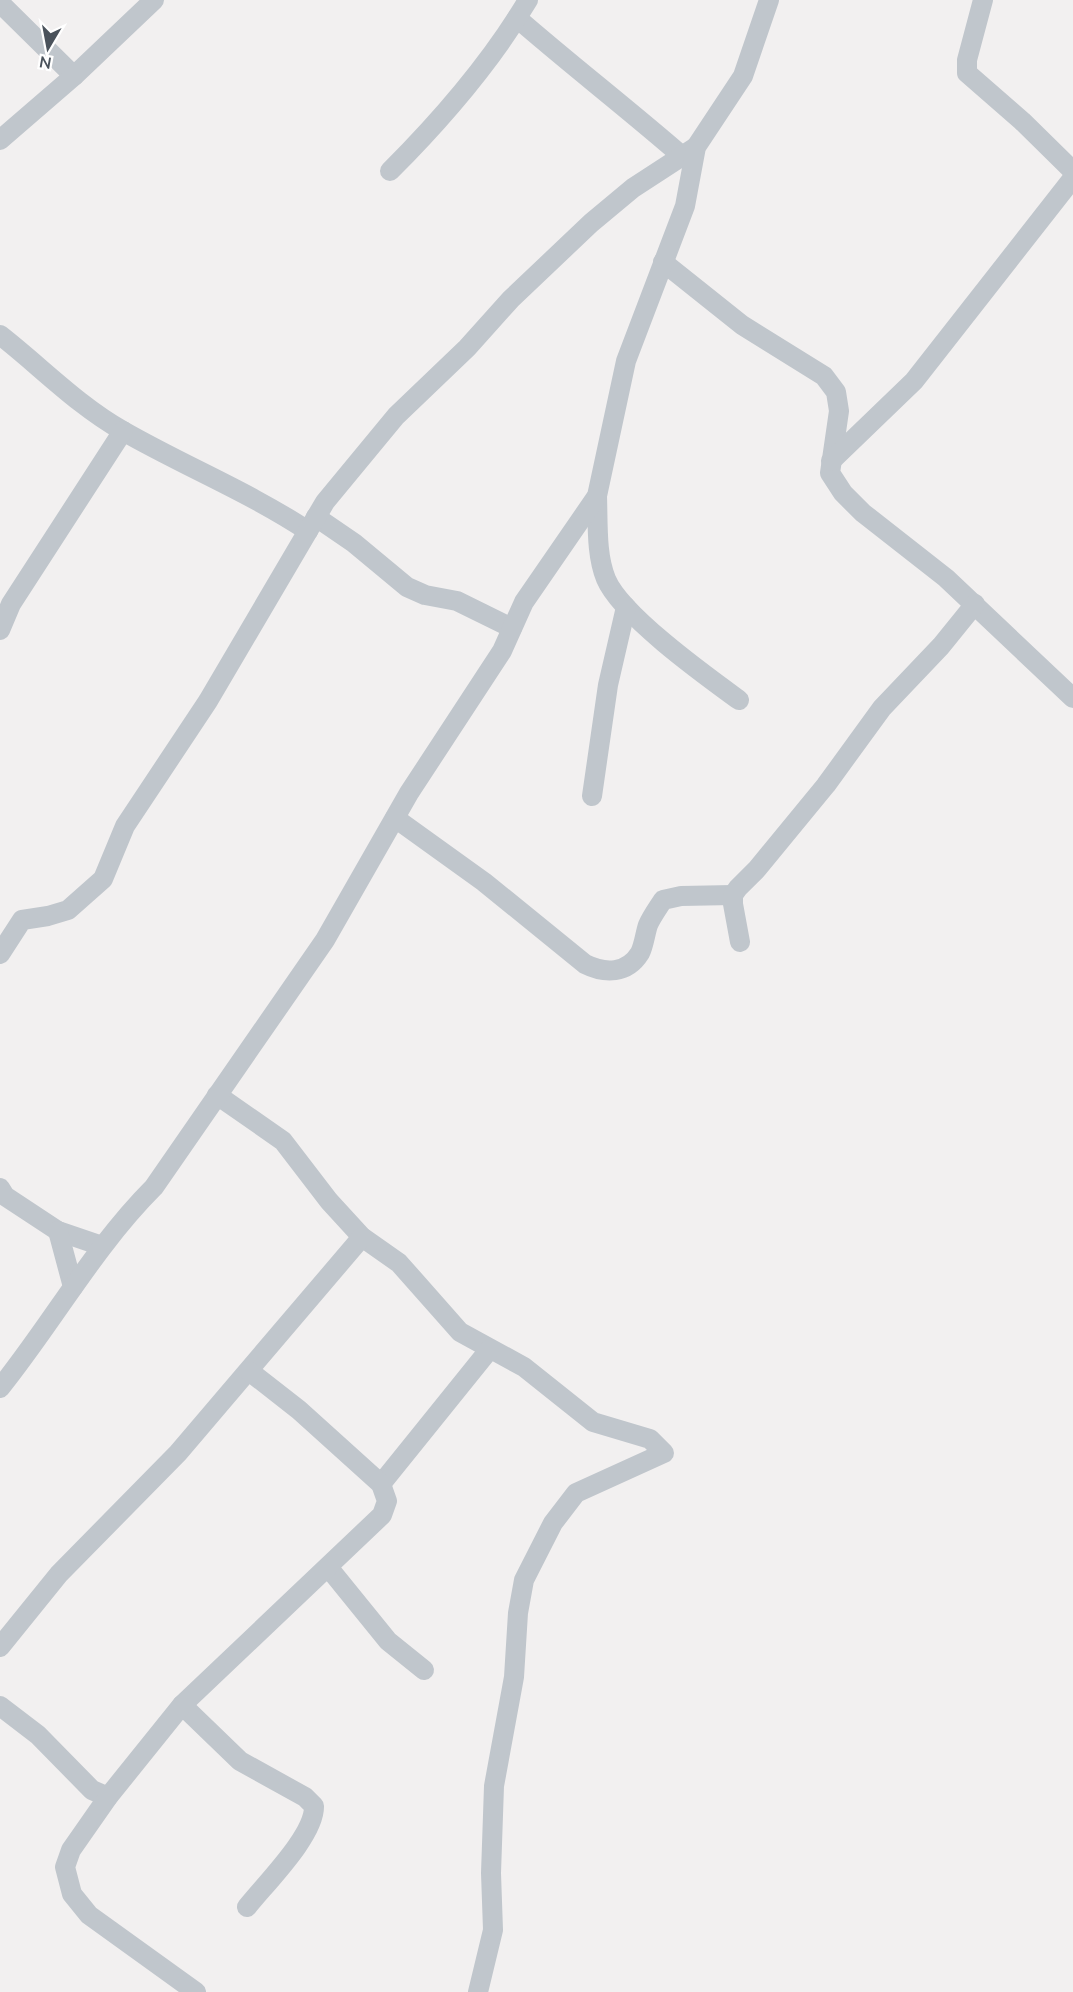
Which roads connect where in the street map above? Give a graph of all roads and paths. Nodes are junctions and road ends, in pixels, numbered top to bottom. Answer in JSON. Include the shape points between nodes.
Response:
{"nodes":[{"id":1,"x":154,"y":0,"type":"edge"},
{"id":2,"x":528,"y":0,"type":"edge"},
{"id":3,"x":770,"y":0,"type":"edge"},
{"id":4,"x":983,"y":0,"type":"edge"},
{"id":5,"x":0,"y":3,"type":"edge"},
{"id":6,"x":517,"y":18,"type":"junction"},
{"id":7,"x":74,"y":76,"type":"junction"},
{"id":8,"x":0,"y":140,"type":"edge"},
{"id":9,"x":689,"y":152,"type":"junction"},
{"id":10,"x":390,"y":171,"type":"dead end"},
{"id":11,"x":1073,"y":171,"type":"edge"},
{"id":12,"x":1073,"y":178,"type":"edge"},
{"id":13,"x":663,"y":262,"type":"junction"},
{"id":14,"x":0,"y":335,"type":"edge"},
{"id":15,"x":123,"y":431,"type":"junction"},
{"id":16,"x":831,"y":461,"type":"junction"},
{"id":17,"x":597,"y":496,"type":"junction"},
{"id":18,"x":312,"y":524,"type":"junction"},
{"id":19,"x":6,"y":601,"type":"edge"},
{"id":20,"x":975,"y":604,"type":"junction"},
{"id":21,"x":626,"y":607,"type":"junction"},
{"id":22,"x":512,"y":628,"type":"junction"},
{"id":23,"x":0,"y":630,"type":"edge"},
{"id":24,"x":1073,"y":698,"type":"edge"},
{"id":25,"x":739,"y":700,"type":"dead end"},
{"id":26,"x":592,"y":796,"type":"dead end"},
{"id":27,"x":395,"y":818,"type":"junction"},
{"id":28,"x":733,"y":895,"type":"junction"},
{"id":29,"x":740,"y":942,"type":"dead end"},
{"id":30,"x":0,"y":954,"type":"edge"},
{"id":31,"x":217,"y":1095,"type":"junction"},
{"id":32,"x":0,"y":1188,"type":"edge"},
{"id":33,"x":58,"y":1231,"type":"junction"},
{"id":34,"x":362,"y":1237,"type":"junction"},
{"id":35,"x":102,"y":1246,"type":"junction"},
{"id":36,"x":73,"y":1287,"type":"junction"},
{"id":37,"x":489,"y":1350,"type":"junction"},
{"id":38,"x":249,"y":1371,"type":"junction"},
{"id":39,"x":0,"y":1388,"type":"edge"},
{"id":40,"x":381,"y":1484,"type":"junction"},
{"id":41,"x":328,"y":1567,"type":"junction"},
{"id":42,"x":0,"y":1647,"type":"edge"},
{"id":43,"x":423,"y":1670,"type":"dead end"},
{"id":44,"x":183,"y":1705,"type":"junction"},
{"id":45,"x":0,"y":1706,"type":"edge"},
{"id":46,"x":108,"y":1797,"type":"junction"},
{"id":47,"x":247,"y":1907,"type":"dead end"},
{"id":48,"x":195,"y":1992,"type":"edge"},
{"id":49,"x":478,"y":1992,"type":"edge"}],
"edges":[{"from":1,"to":7,"type":"street"},
{"from":2,"to":6,"type":"street"},
{"from":3,"to":9,"type":"street","via":[[743,76]]},
{"from":4,"to":11,"type":"street","via":[[967,73]]},
{"from":5,"to":7,"type":"street"},
{"from":6,"to":9,"type":"street","via":[[584,77]]},
{"from":6,"to":10,"type":"street","via":[[440,119]]},
{"from":7,"to":8,"type":"street"},
{"from":9,"to":13,"type":"street","via":[[685,206]]},
{"from":9,"to":18,"type":"street","via":[[633,188],[511,298],[467,348],[396,416],[325,502]]},
{"from":12,"to":16,"type":"street","via":[[914,381]]},
{"from":13,"to":16,"type":"street","via":[[742,325],[824,376],[836,392],[839,411]]},
{"from":13,"to":17,"type":"street","via":[[626,361]]},
{"from":14,"to":15,"type":"street","via":[[55,383]]},
{"from":15,"to":18,"type":"street","via":[[272,508]]},
{"from":15,"to":19,"type":"street"},
{"from":16,"to":20,"type":"street","via":[[830,473],[863,513]]},
{"from":17,"to":21,"type":"street","via":[[601,564],[606,580]]},
{"from":17,"to":22,"type":"street","via":[[524,602]]},
{"from":18,"to":22,"type":"street","via":[[354,543],[407,587],[457,601]]},
{"from":18,"to":30,"type":"street","via":[[208,701],[125,826],[103,879],[68,910],[22,920]]},
{"from":19,"to":23,"type":"street"},
{"from":20,"to":24,"type":"street"},
{"from":20,"to":28,"type":"street","via":[[882,708],[826,784]]},
{"from":21,"to":25,"type":"street","via":[[706,677]]},
{"from":21,"to":26,"type":"street","via":[[608,685]]},
{"from":22,"to":27,"type":"street","via":[[474,698]]},
{"from":27,"to":28,"type":"street","via":[[597,970],[610,972],[633,962],[663,900]]},
{"from":27,"to":31,"type":"street","via":[[325,940]]},
{"from":28,"to":29,"type":"street"},
{"from":31,"to":34,"type":"street","via":[[283,1141]]},
{"from":31,"to":35,"type":"street","via":[[154,1187]]},
{"from":32,"to":33,"type":"street","via":[[5,1196]]},
{"from":33,"to":35,"type":"street"},
{"from":33,"to":36,"type":"street"},
{"from":34,"to":37,"type":"street","via":[[399,1263],[460,1332]]},
{"from":34,"to":38,"type":"street"},
{"from":35,"to":36,"type":"street"},
{"from":36,"to":39,"type":"street"},
{"from":37,"to":40,"type":"street"},
{"from":37,"to":49,"type":"street","via":[[524,1368],[593,1422],[650,1439],[664,1453],[576,1493],[553,1523],[524,1580],[514,1677],[494,1786],[493,1930]]},
{"from":38,"to":40,"type":"street"},
{"from":38,"to":42,"type":"street","via":[[178,1453],[59,1574]]},
{"from":40,"to":41,"type":"street","via":[[387,1501],[382,1515]]},
{"from":41,"to":43,"type":"street","via":[[388,1641]]},
{"from":41,"to":44,"type":"street"},
{"from":44,"to":46,"type":"street"},
{"from":44,"to":47,"type":"street","via":[[240,1761],[305,1797],[314,1806],[314,1817],[303,1837]]},
{"from":45,"to":46,"type":"street","via":[[38,1735],[92,1790]]},
{"from":46,"to":48,"type":"street","via":[[71,1850],[65,1867],[72,1894],[89,1915]]}]}
